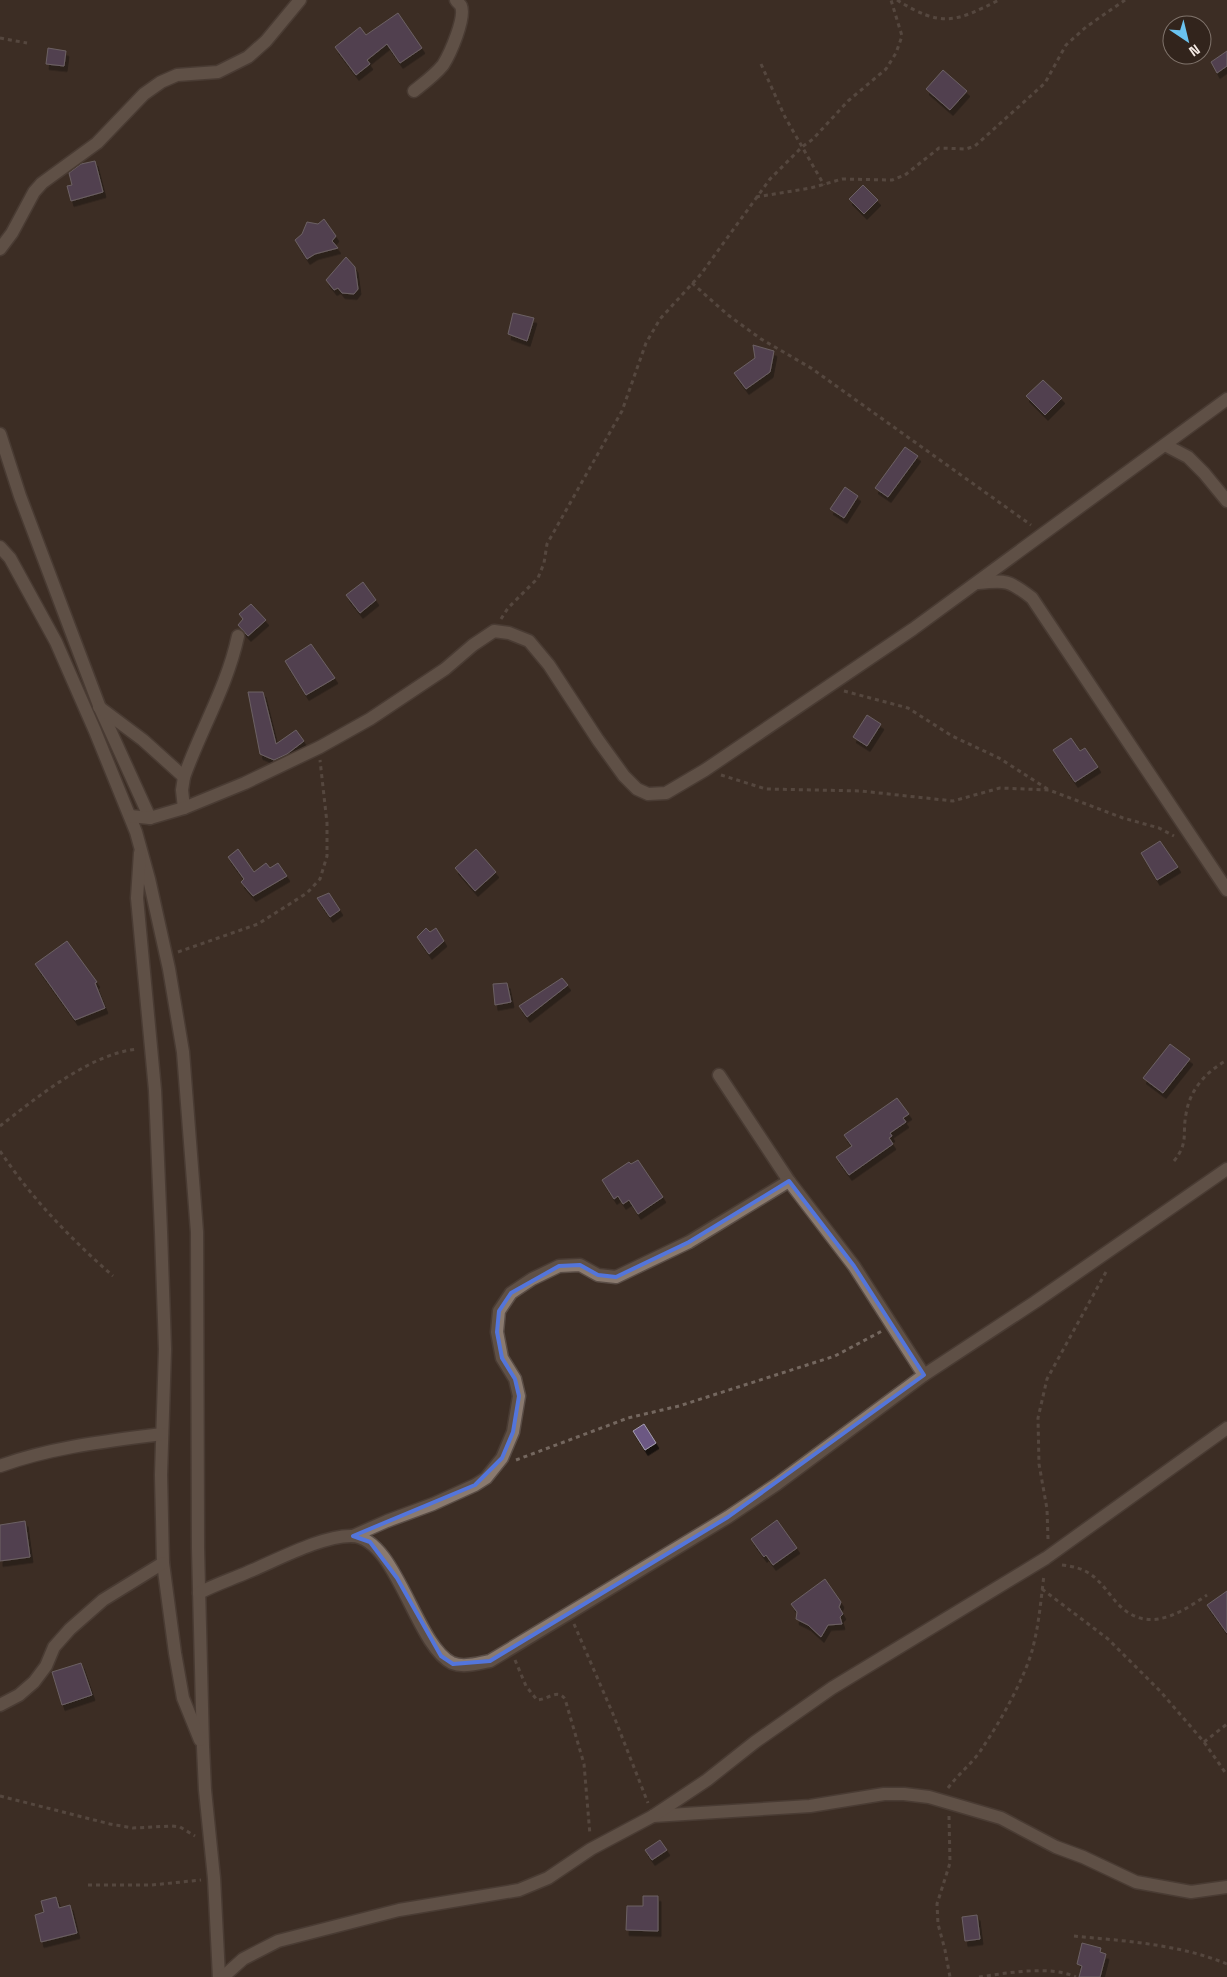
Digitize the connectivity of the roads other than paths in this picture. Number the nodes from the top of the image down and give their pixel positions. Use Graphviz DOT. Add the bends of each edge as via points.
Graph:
graph roads {
  1 [pos="300,0"];
  2 [pos="456,0"];
  3 [pos="414,91"];
  4 [pos="0,249"];
  5 [pos="1227,399"];
  6 [pos="0,434"];
  7 [pos="1165,445"];
  8 [pos="1227,501"];
  9 [pos="0,548"];
  10 [pos="978,583"];
  11 [pos="238,636"];
  12 [pos="81,700"];
  13 [pos="100,708"];
  14 [pos="184,777"];
  15 [pos="184,808"];
  16 [pos="130,816"];
  17 [pos="150,818"];
  18 [pos="141,845"];
  19 [pos="1227,890"];
  20 [pos="719,1075"];
  21 [pos="1227,1169"];
  22 [pos="790,1182"];
  23 [pos="924,1375"];
  24 [pos="1227,1428"];
  25 [pos="162,1434"];
  26 [pos="0,1466"];
  27 [pos="353,1536"];
  28 [pos="163,1562"];
  29 [pos="199,1594"];
  30 [pos="0,1705"];
  31 [pos="203,1747"];
  32 [pos="653,1816"];
  33 [pos="1227,1887"];
  34 [pos="219,1977"];
  35 [pos="223,1977"];
  1 -- 4 [label="street" via="266,41 248,57 218,72 177,75 144,94 97,143 42,183"];
  2 -- 3 [label="street" via="461,6 462,17 444,64"];
  5 -- 7 [label="street"];
  6 -- 13 [label="street"];
  7 -- 8 [label="street" via="1188,457"];
  7 -- 10 [label="street"];
  9 -- 12 [label="street" via="10,558 56,642"];
  10 -- 15 [label="street" via="828,688 666,793 648,794 637,789 624,776 549,665 528,641 494,631 370,720 245,783"];
  10 -- 19 [label="street" via="1000,581 1014,584 1032,598"];
  11 -- 14 [label="street" via="226,681"];
  12 -- 13 [label="street"];
  12 -- 16 [label="street"];
  13 -- 14 [label="street" via="150,745"];
  13 -- 17 [label="street"];
  14 -- 15 [label="street"];
  15 -- 17 [label="street"];
  16 -- 17 [label="street"];
  16 -- 18 [label="street"];
  18 -- 25 [label="street" via="137,898 152,1048 163,1294"];
  18 -- 29 [label="street" via="183,1052 197,1232"];
  20 -- 22 [label="street"];
  21 -- 23 [label="street"];
  22 -- 23 [label="street" via="854,1266"];
  22 -- 27 [label="street" via="689,1242 616,1277 598,1275 580,1265 559,1266 511,1293 499,1311 498,1332 502,1358 515,1379 519,1396 507,1448 495,1469 475,1485"];
  23 -- 27 [label="street" via="728,1518 490,1661 453,1664 441,1656 384,1559 370,1542"];
  24 -- 32 [label="street" via="1046,1561 832,1688"];
  25 -- 26 [label="street" via="37,1454"];
  25 -- 28 [label="street"];
  27 -- 29 [label="street" via="311,1546"];
  28 -- 30 [label="street" via="103,1600 54,1647 34,1682"];
  28 -- 31 [label="street" via="183,1698"];
  29 -- 31 [label="street"];
  31 -- 34 [label="street"];
  32 -- 33 [label="street" via="810,1806 884,1794 929,1797 1001,1818 1056,1847 1136,1882 1191,1892"];
  32 -- 35 [label="street" via="548,1878 519,1890 399,1910 278,1941 243,1959"];
}
